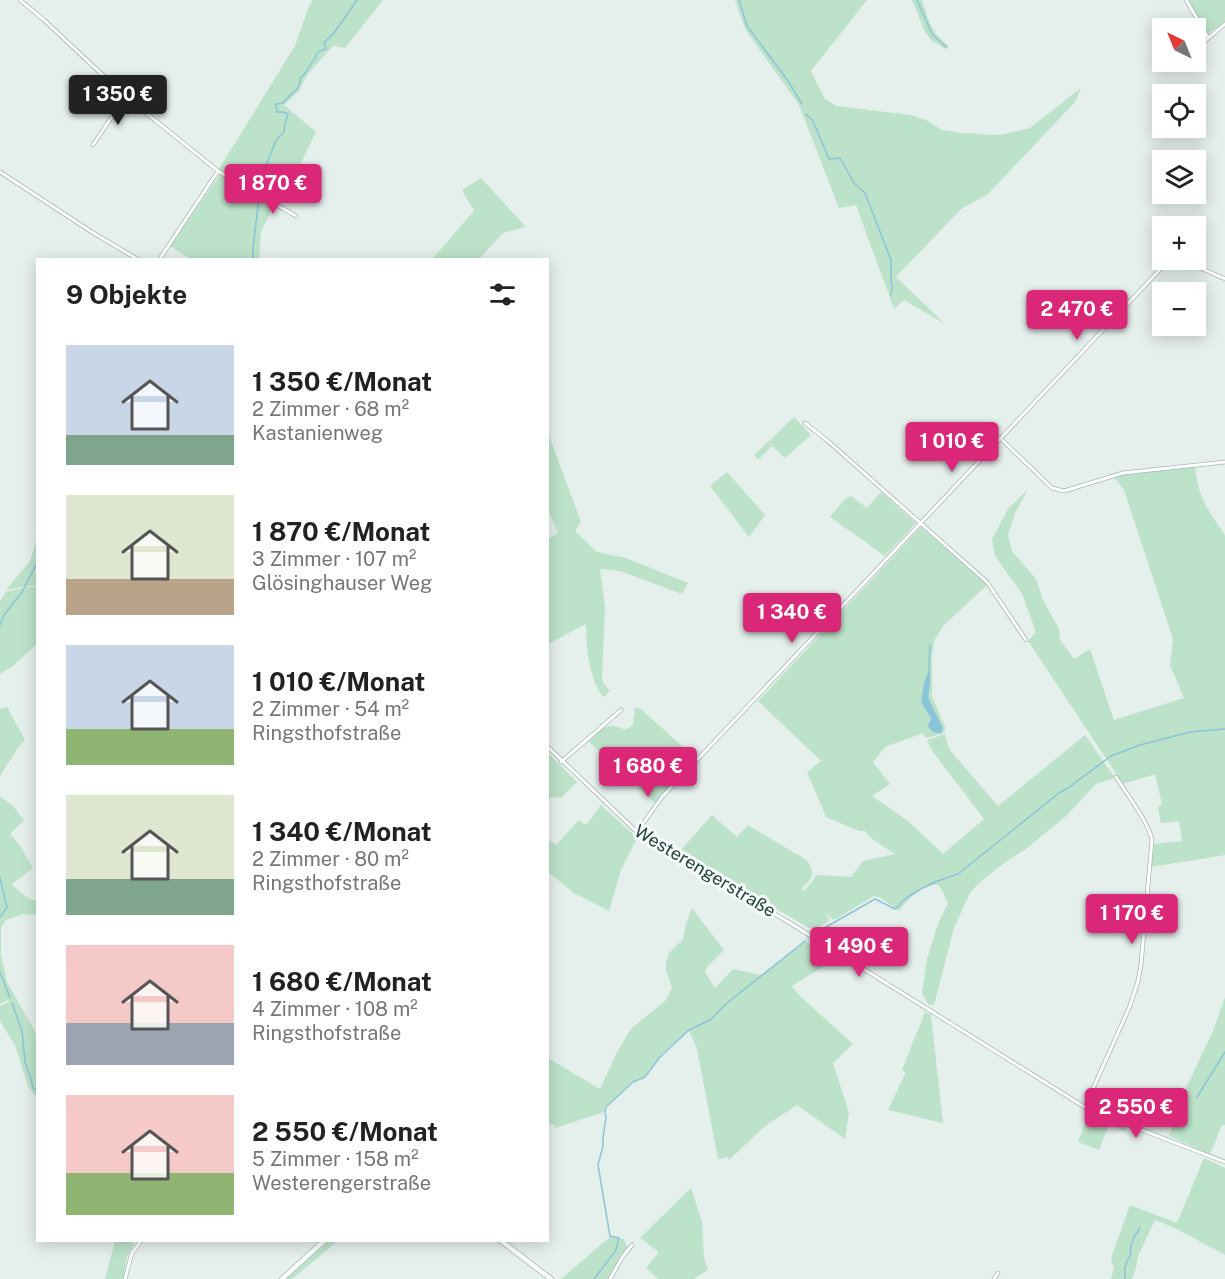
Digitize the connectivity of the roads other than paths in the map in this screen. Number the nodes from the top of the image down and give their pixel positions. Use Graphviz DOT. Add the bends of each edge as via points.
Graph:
graph roads {
  1 [pos="21,0"];
  2 [pos="1186,0"];
  3 [pos="1225,24"];
  4 [pos="125,96"];
  5 [pos="93,145"];
  6 [pos="218,171"];
  7 [pos="0,172"];
  8 [pos="296,216"];
  9 [pos="136,258"];
  10 [pos="160,258"];
  11 [pos="1159,270"];
  12 [pos="1205,270"];
  13 [pos="1225,279"];
  14 [pos="805,423"];
  15 [pos="1000,438"];
  16 [pos="1225,462"];
  17 [pos="921,523"];
  18 [pos="1026,640"];
  19 [pos="621,710"];
  20 [pos="549,748"];
  21 [pos="561,762"];
  22 [pos="1116,777"];
  23 [pos="637,832"];
  24 [pos="1086,1108"];
  25 [pos="1225,1162"];
  26 [pos="140,1242"];
  27 [pos="323,1242"];
  28 [pos="502,1242"];
  29 [pos="632,1245"];
  30 [pos="998,1274"];
  31 [pos="125,1279"];
  32 [pos="282,1279"];
  33 [pos="551,1279"];
  34 [pos="610,1279"];
  35 [pos="994,1279"];
  1 -- 4 [label="street"];
  2 -- 3 [label="street" via="1206,39"];
  4 -- 5 [label="street"];
  4 -- 6 [label="street"];
  6 -- 8 [label="street"];
  6 -- 10 [label="street"];
  7 -- 9 [label="street"];
  11 -- 15 [label="street"];
  12 -- 13 [label="street"];
  14 -- 17 [label="street"];
  15 -- 16 [label="street" via="1052,488 1064,491 1123,473"];
  15 -- 17 [label="street"];
  17 -- 18 [label="street" via="987,582"];
  17 -- 23 [label="street" via="662,797"];
  19 -- 21 [label="street"];
  20 -- 21 [label="street, Westerengerstraße"];
  21 -- 23 [label="street, Westerengerstraße"];
  22 -- 24 [label="street" via="1151,833 1142,954 1135,993"];
  23 -- 24 [label="street, Westerengerstraße" via="798,927"];
  24 -- 25 [label="street, Westerengerstraße"];
  26 -- 31 [label="street" via="132,1253"];
  27 -- 32 [label="main road"];
  28 -- 33 [label="main road"];
  29 -- 34 [label="street"];
  30 -- 35 [label="street"];
}
